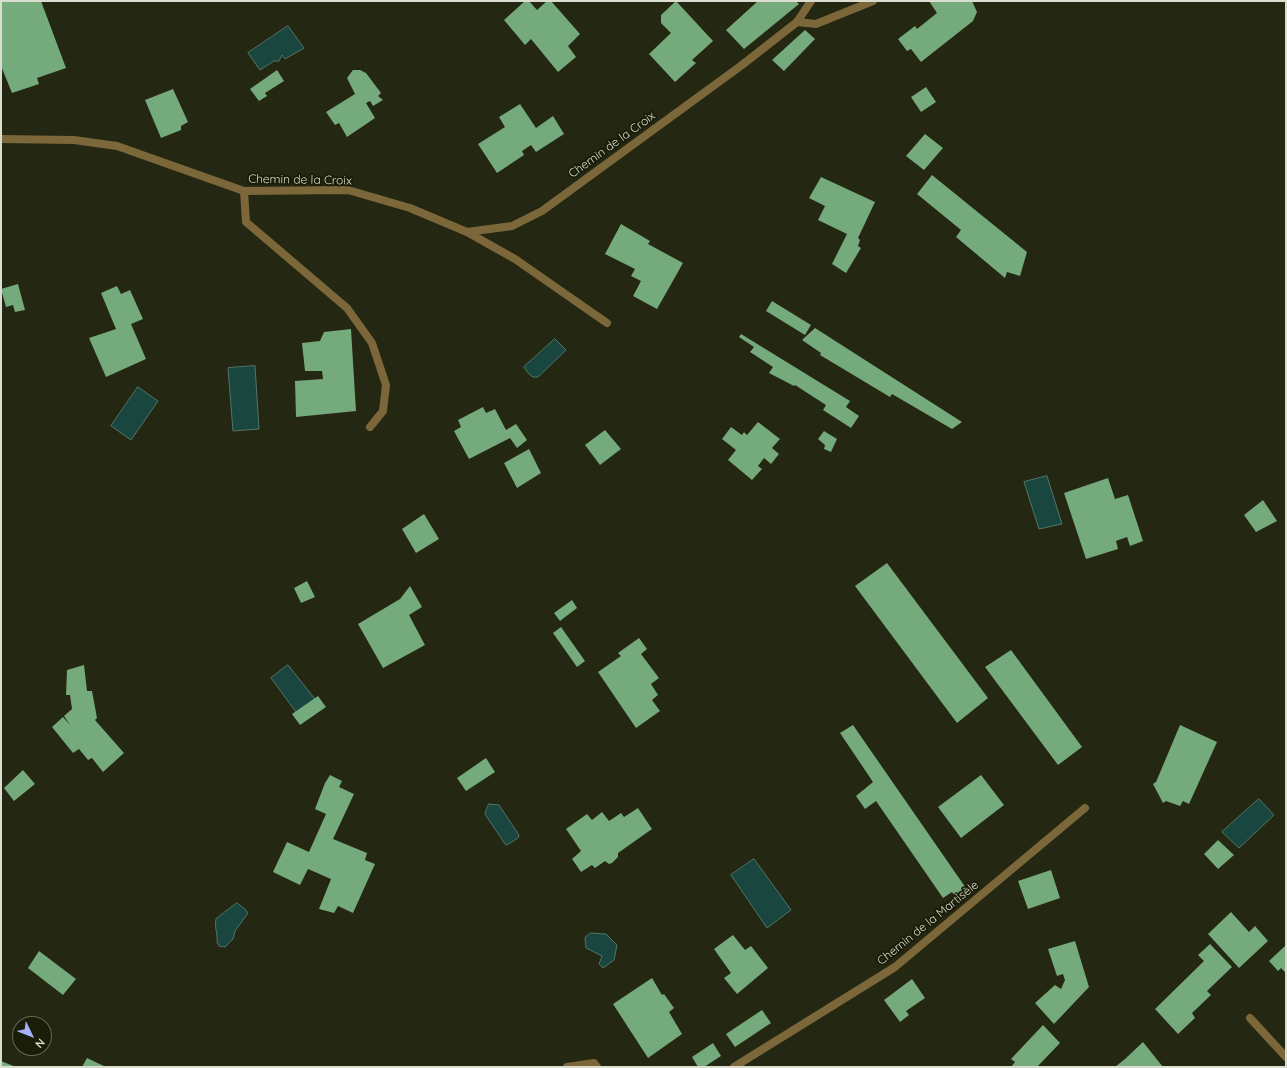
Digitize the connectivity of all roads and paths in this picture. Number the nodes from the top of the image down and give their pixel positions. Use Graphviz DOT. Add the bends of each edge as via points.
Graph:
graph roads {
  1 [pos="811,1"];
  2 [pos="873,1"];
  3 [pos="796,22"];
  4 [pos="1,139"];
  5 [pos="244,191"];
  6 [pos="467,232"];
  7 [pos="607,323"];
  8 [pos="370,427"];
  9 [pos="1085,808"];
  10 [pos="1250,1018"];
  11 [pos="1286,1057"];
  12 [pos="567,1067"];
  13 [pos="597,1067"];
  14 [pos="734,1067"];
  1 -- 3 [label="street, Chemin de la Croix"];
  2 -- 3 [label="street" via="816,24"];
  3 -- 6 [label="street, Chemin de la Croix" via="742,65 542,211 512,226"];
  4 -- 5 [label="street, Chemin de la Croix" via="74,140 117,146"];
  5 -- 6 [label="street, Chemin de la Croix" via="348,190 410,208"];
  5 -- 8 [label="street" via="246,222 347,308 372,343 386,384 383,411"];
  6 -- 7 [label="street" via="515,259"];
  9 -- 14 [label="street, Chemin de la Martisèle" via="895,967"];
  10 -- 11 [label="street"];
  12 -- 13 [label="street" via="594,1063"];
}
